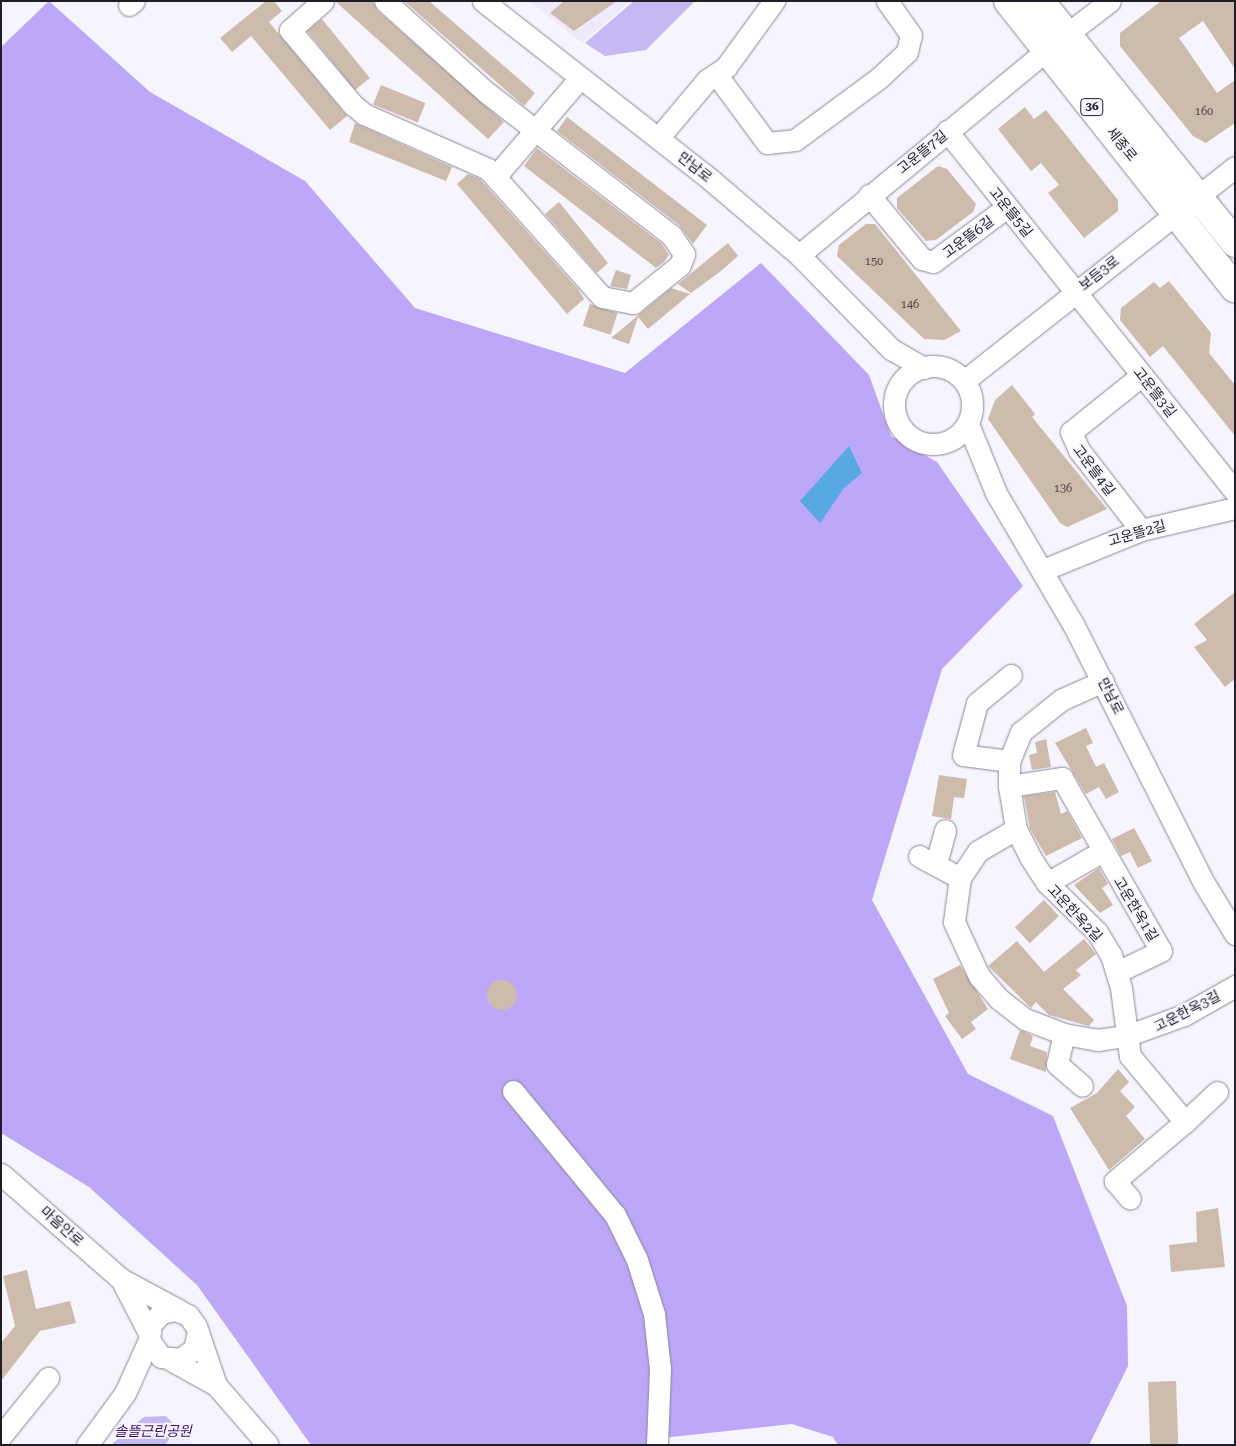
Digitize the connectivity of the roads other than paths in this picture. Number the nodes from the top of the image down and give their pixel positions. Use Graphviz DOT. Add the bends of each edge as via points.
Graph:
graph roads {
  1 [pos="385,1"];
  2 [pos="483,1"];
  3 [pos="774,1"];
  4 [pos="887,1"];
  5 [pos="1008,1"];
  6 [pos="1040,1"];
  7 [pos="1110,1"];
  8 [pos="314,4"];
  9 [pos="1057,42"];
  10 [pos="716,74"];
  11 [pos="579,79"];
  12 [pos="536,130"];
  13 [pos="947,131"];
  14 [pos="659,137"];
  15 [pos="1235,167"];
  16 [pos="495,177"];
  17 [pos="869,195"];
  18 [pos="1198,196"];
  19 [pos="1007,207"];
  20 [pos="1177,213"];
  21 [pos="1235,243"];
  22 [pos="800,255"];
  23 [pos="1235,288"];
  24 [pos="1076,291"];
  25 [pos="891,349"];
  26 [pos="924,368"];
  27 [pos="1142,375"];
  28 [pos="964,381"];
  29 [pos="896,393"];
  30 [pos="968,424"];
  31 [pos="939,444"];
  32 [pos="980,462"];
  33 [pos="1235,492"];
  34 [pos="1235,508"];
  35 [pos="1141,530"];
  36 [pos="1043,570"];
  37 [pos="1011,675"];
  38 [pos="1103,681"];
  39 [pos="1009,761"];
  40 [pos="1009,786"];
  41 [pos="1016,829"];
  42 [pos="945,830"];
  43 [pos="1101,852"];
  44 [pos="960,878"];
  45 [pos="1047,883"];
  46 [pos="1235,934"];
  47 [pos="1117,972"];
  48 [pos="1235,986"];
  49 [pos="1064,1034"];
  50 [pos="1126,1036"];
  51 [pos="1082,1086"];
  52 [pos="513,1091"];
  53 [pos="1217,1092"];
  54 [pos="1185,1122"];
  55 [pos="3,1180"];
  56 [pos="1130,1199"];
  57 [pos="121,1279"];
  58 [pos="182,1312"];
  59 [pos="198,1332"];
  60 [pos="148,1336"];
  61 [pos="169,1360"];
  62 [pos="48,1378"];
  63 [pos="216,1385"];
  64 [pos="125,1393"];
  65 [pos="1,1436"];
  66 [pos="87,1445"];
  67 [pos="268,1445"];
  68 [pos="657,1445"];
  1 -- 12 [label="street" via="486,93"];
  2 -- 11 [label="street, 만남로"];
  3 -- 10 [label="street" via="726,67"];
  4 -- 10 [label="street" via="911,35 907,52 879,78 795,140 767,143"];
  5 -- 9 [label="main road, 세종로 / 36"];
  6 -- 9 [label="main road, 세종로 / 36"];
  7 -- 9 [label="street, 고운뜰7길"];
  8 -- 16 [label="street" via="290,30 352,104 370,117 468,156"];
  9 -- 13 [label="street, 고운뜰7길"];
  9 -- 18 [label="main road, 세종로 / 36"];
  9 -- 20 [label="main road, 세종로 / 36"];
  10 -- 14 [label="street"];
  11 -- 12 [label="street"];
  11 -- 14 [label="street, 만남로"];
  12 -- 16 [label="street"];
  12 -- 16 [label="street" via="671,235 684,254 680,265 633,303 602,297"];
  13 -- 17 [label="street, 고운뜰7길"];
  13 -- 19 [label="street, 고운뜰5길"];
  14 -- 22 [label="street, 만남로"];
  15 -- 18 [label="street, 보듬3로"];
  17 -- 19 [label="street, 고운뜰6길" via="922,259 933,262"];
  17 -- 22 [label="street, 고운뜰7길"];
  18 -- 20 [label="street, 보듬3로"];
  18 -- 21 [label="main road, 세종로 / 36"];
  19 -- 24 [label="street, 고운뜰5길"];
  20 -- 23 [label="main road, 세종로 / 36"];
  20 -- 24 [label="street, 보듬3로"];
  22 -- 25 [label="street, 만남로"];
  24 -- 27 [label="street, 고운뜰3길"];
  24 -- 28 [label="street, 보듬3로"];
  25 -- 26 [label="street, 만남로"];
  25 -- 29 [label="street"];
  26 -- 28 [label="street" via="946,368"];
  26 -- 29 [label="street" via="902,382"];
  27 -- 33 [label="street, 고운뜰3길"];
  27 -- 35 [label="street, 고운뜰4길" via="1071,432 1079,450"];
  28 -- 30 [label="street" via="972,402"];
  29 -- 31 [label="street" via="894,406 904,431 914,439"];
  30 -- 31 [label="street" via="961,433"];
  30 -- 32 [label="street, 만남로"];
  31 -- 32 [label="street"];
  32 -- 36 [label="street, 만남로"];
  34 -- 35 [label="street, 고운뜰2길"];
  35 -- 36 [label="street, 고운뜰2길"];
  36 -- 38 [label="street, 만남로"];
  37 -- 39 [label="street" via="977,702 963,755"];
  38 -- 39 [label="street, 고운한옥2길" via="1037,714 1020,732"];
  38 -- 46 [label="street, 만남로" via="1204,883"];
  39 -- 40 [label="street, 고운한옥2길"];
  40 -- 41 [label="street, 고운한옥2길"];
  40 -- 43 [label="street, 고운한옥1길" via="1062,778"];
  41 -- 44 [label="street, 고운한옥3길" via="978,851"];
  41 -- 45 [label="street, 고운한옥2길"];
  42 -- 44 [label="street" via="927,860"];
  43 -- 45 [label="street"];
  43 -- 47 [label="street, 고운한옥1길" via="1161,951"];
  44 -- 49 [label="street, 고운한옥3길" via="954,922 980,976 999,999 1025,1019"];
  45 -- 47 [label="street, 고운한옥2길" via="1097,932"];
  47 -- 50 [label="street, 고운한옥2길"];
  48 -- 50 [label="street, 고운한옥3길" via="1184,1015"];
  49 -- 50 [label="street, 고운한옥3길" via="1097,1040"];
  49 -- 51 [label="street" via="1057,1064"];
  50 -- 54 [label="street, 고운한옥2길" via="1130,1056 1145,1080"];
  52 -- 68 [label="street" via="615,1215 638,1260 654,1314 660,1370"];
  53 -- 54 [label="street"];
  54 -- 56 [label="street" via="1115,1181"];
  55 -- 57 [label="street, 마음안로"];
  57 -- 58 [label="street"];
  57 -- 60 [label="street"];
  58 -- 59 [label="street" via="193,1320"];
  58 -- 60 [label="street" via="161,1313"];
  59 -- 61 [label="street" via="194,1349"];
  59 -- 63 [label="street"];
  60 -- 61 [label="street" via="155,1353"];
  60 -- 64 [label="street"];
  61 -- 63 [label="street"];
  61 -- 64 [label="street"];
  62 -- 65 [label="street"];
  63 -- 67 [label="street"];
  64 -- 66 [label="street"];
}
